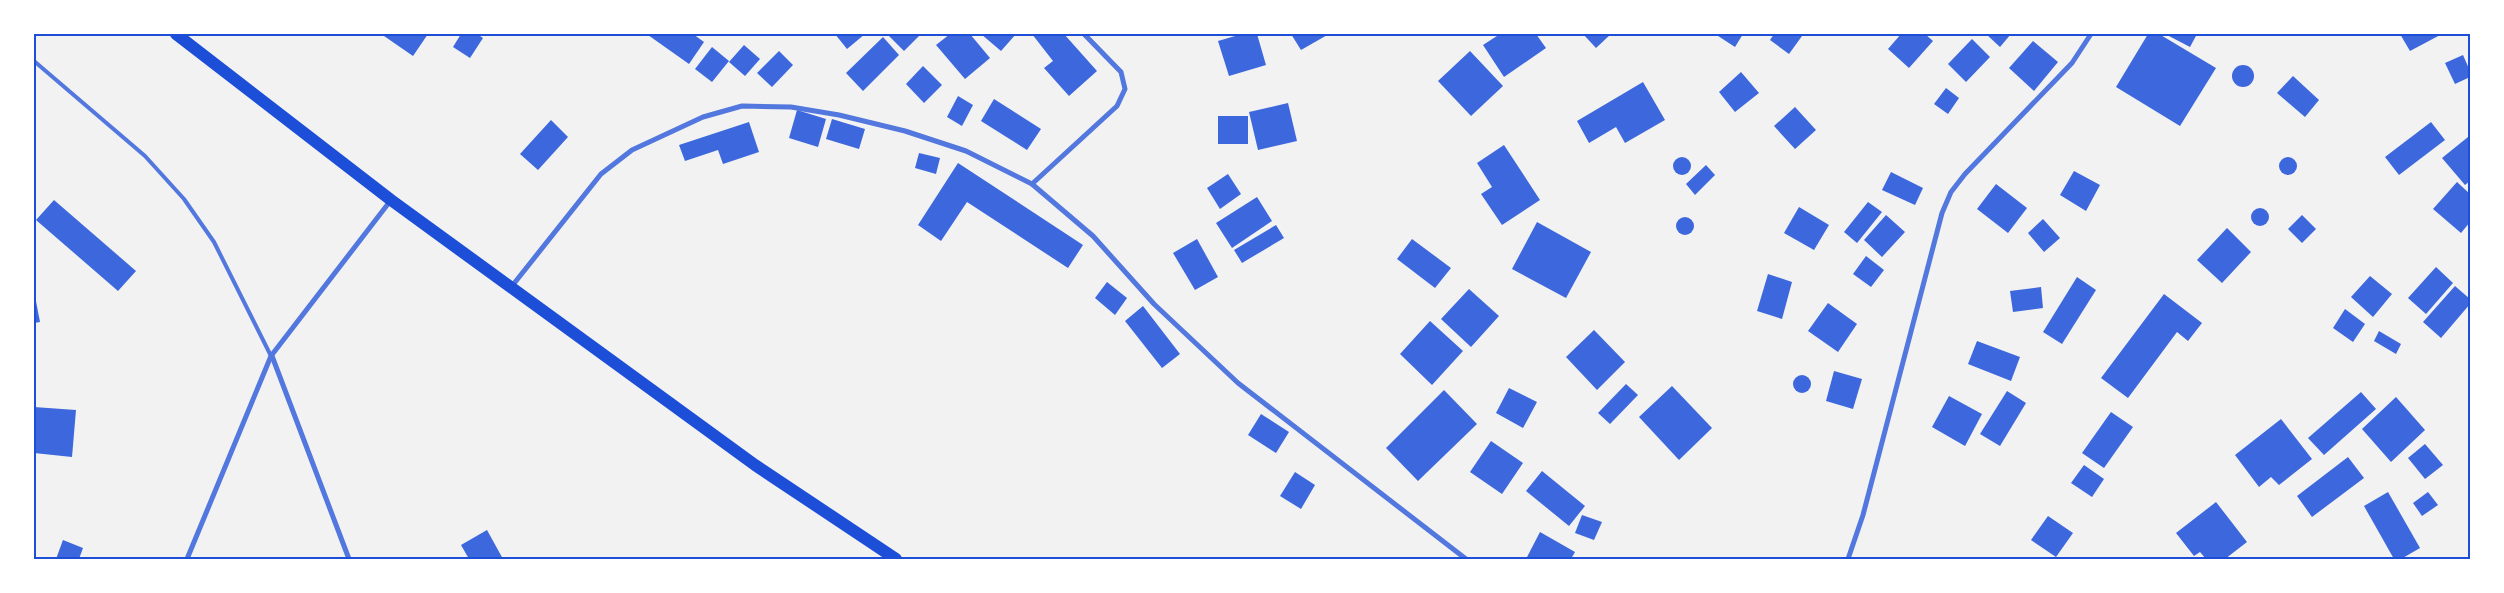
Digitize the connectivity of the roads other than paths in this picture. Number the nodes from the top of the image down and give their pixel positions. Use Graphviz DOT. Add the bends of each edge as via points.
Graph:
graph roads {
  1 [pos="176,34"];
  2 [pos="1084,34"];
  3 [pos="2091,34"];
  4 [pos="34,60"];
  5 [pos="1032,184"];
  6 [pos="392,200"];
  7 [pos="512,286"];
  8 [pos="271,356"];
  9 [pos="1851,558"];
  10 [pos="187,559"];
  11 [pos="349,559"];
  12 [pos="896,559"];
  13 [pos="1466,559"];
  1 -- 6 [label="main road"];
  2 -- 5 [label="street" via="1121,72 1125,89 1117,106"];
  3 -- 9 [label="street" via="2072,63 1951,192 1942,213"];
  4 -- 8 [label="lane" via="145,156 184,200 214,242"];
  5 -- 7 [label="street" via="966,151 905,131 840,115 742,106 664,133 632,150 601,174"];
  5 -- 13 [label="street" via="1094,236 1154,304 1238,383"];
  6 -- 7 [label="main road"];
  6 -- 8 [label="street"];
  7 -- 12 [label="main road" via="755,465"];
  8 -- 10 [label="street"];
  8 -- 11 [label="street"];
}
